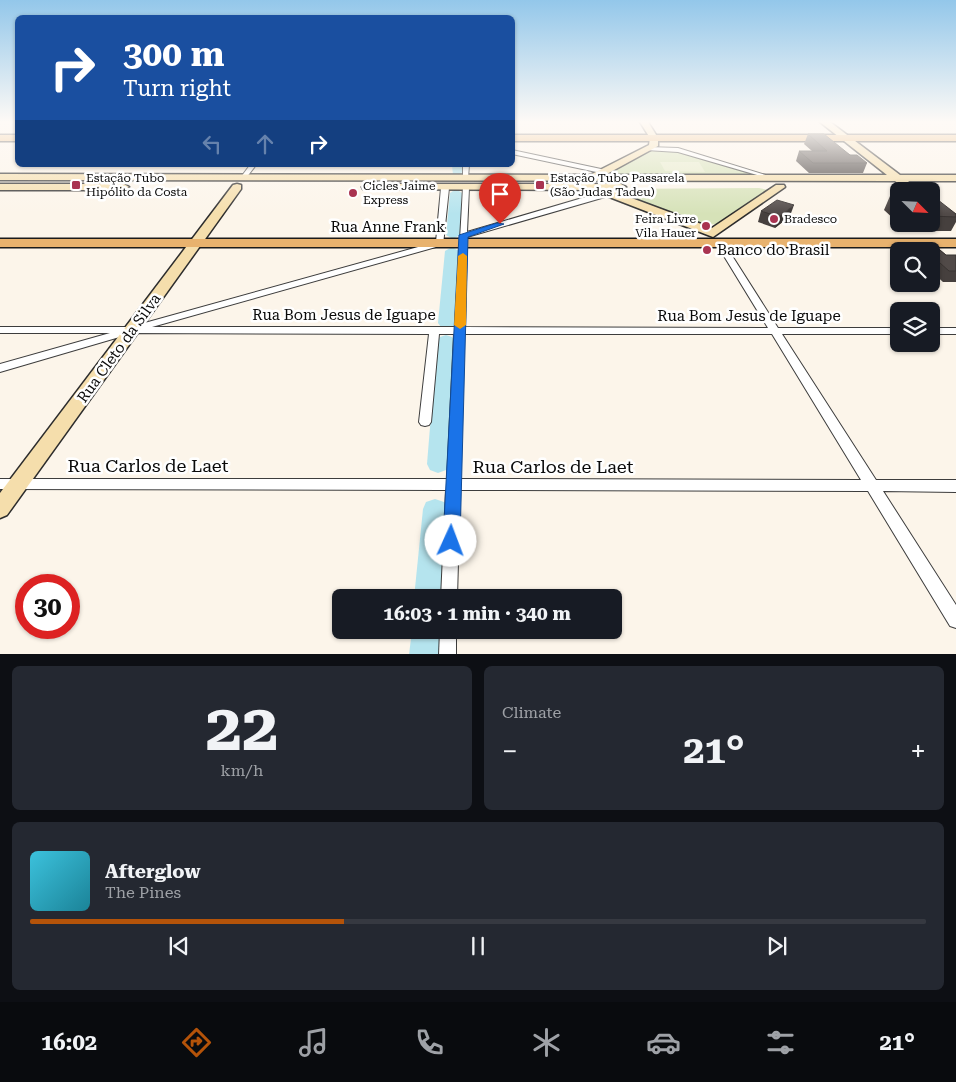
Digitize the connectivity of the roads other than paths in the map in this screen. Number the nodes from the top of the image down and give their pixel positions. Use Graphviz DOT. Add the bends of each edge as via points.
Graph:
graph roads {
  1 [pos="515,153"];
  2 [pos="639,153"];
  3 [pos="686,153"];
  4 [pos="864,153"];
  5 [pos="41,167"];
  6 [pos="252,167"];
  7 [pos="466,167"];
  8 [pos="0,177"];
  9 [pos="27,177"];
  10 [pos="769,177"];
  11 [pos="897,178"];
  12 [pos="956,178"];
  13 [pos="596,180"];
  14 [pos="241,182"];
  15 [pos="466,182"];
  16 [pos="903,182"];
  17 [pos="0,187"];
  18 [pos="12,187"];
  19 [pos="780,187"];
  20 [pos="445,188"];
  21 [pos="890,189"];
  22 [pos="609,193"];
  23 [pos="0,196"];
  24 [pos="717,238"];
  25 [pos="463,239"];
  26 [pos="0,243"];
  27 [pos="196,243"];
  28 [pos="440,243"];
  29 [pos="956,243"];
  30 [pos="0,330"];
  31 [pos="132,330"];
  32 [pos="434,330"];
  33 [pos="460,330"];
  34 [pos="775,331"];
  35 [pos="890,331"];
  36 [pos="940,331"];
  37 [pos="956,331"];
  38 [pos="0,368"];
  39 [pos="425,422"];
  40 [pos="0,484"];
  41 [pos="18,484"];
  42 [pos="454,485"];
  43 [pos="872,486"];
  44 [pos="956,486"];
  45 [pos="0,509"];
  46 [pos="449,589"];
  47 [pos="956,620"];
  48 [pos="448,639"];
  49 [pos="447,654"];
  1 -- 13 [label="street"];
  2 -- 13 [label="street"];
  3 -- 10 [label="street"];
  4 -- 11 [label="street"];
  5 -- 9 [label="street"];
  6 -- 14 [label="street, Rua Cleto da Silva"];
  7 -- 15 [label="street"];
  8 -- 9 [label="street"];
  9 -- 14 [label="street"];
  9 -- 18 [label="street"];
  10 -- 11 [label="street"];
  10 -- 13 [label="street"];
  11 -- 12 [label="street"];
  11 -- 16 [label="street"];
  13 -- 15 [label="street"];
  13 -- 19 [label="street"];
  13 -- 22 [label="street"];
  14 -- 15 [label="street"];
  14 -- 18 [label="street"];
  14 -- 20 [label="street"];
  14 -- 27 [label="street, Rua Cleto da Silva"];
  15 -- 20 [label="street"];
  15 -- 25 [label="street"];
  17 -- 18 [label="street"];
  18 -- 23 [label="street"];
  19 -- 21 [label="street"];
  19 -- 24 [label="street"];
  20 -- 28 [label="street"];
  22 -- 24 [label="street"];
  22 -- 25 [label="street"];
  24 -- 25 [label="main road, Rua Anne Frank"];
  24 -- 29 [label="main road, Rua Anne Frank"];
  24 -- 34 [label="street"];
  25 -- 28 [label="main road, Rua Anne Frank"];
  25 -- 33 [label="street"];
  26 -- 27 [label="main road, Rua Anne Frank"];
  27 -- 28 [label="main road, Rua Anne Frank"];
  27 -- 31 [label="street, Rua Cleto da Silva"];
  28 -- 31 [label="street"];
  30 -- 31 [label="street, Rua Bom Jesus de Iguape"];
  31 -- 32 [label="street, Rua Bom Jesus de Iguape"];
  31 -- 38 [label="street"];
  31 -- 41 [label="street, Rua Cleto da Silva"];
  32 -- 33 [label="street, Rua Bom Jesus de Iguape"];
  32 -- 39 [label="street"];
  33 -- 34 [label="street, Rua Bom Jesus de Iguape"];
  33 -- 42 [label="street"];
  34 -- 35 [label="street, Rua Bom Jesus de Iguape"];
  34 -- 43 [label="street"];
  36 -- 37 [label="street"];
  40 -- 41 [label="street, Rua Carlos de Laet"];
  41 -- 42 [label="street, Rua Carlos de Laet"];
  41 -- 45 [label="street, Rua Cleto da Silva"];
  42 -- 43 [label="street, Rua Carlos de Laet"];
  42 -- 46 [label="street"];
  43 -- 44 [label="street, Rua Carlos de Laet"];
  43 -- 47 [label="street"];
  48 -- 49 [label="street"];
}
